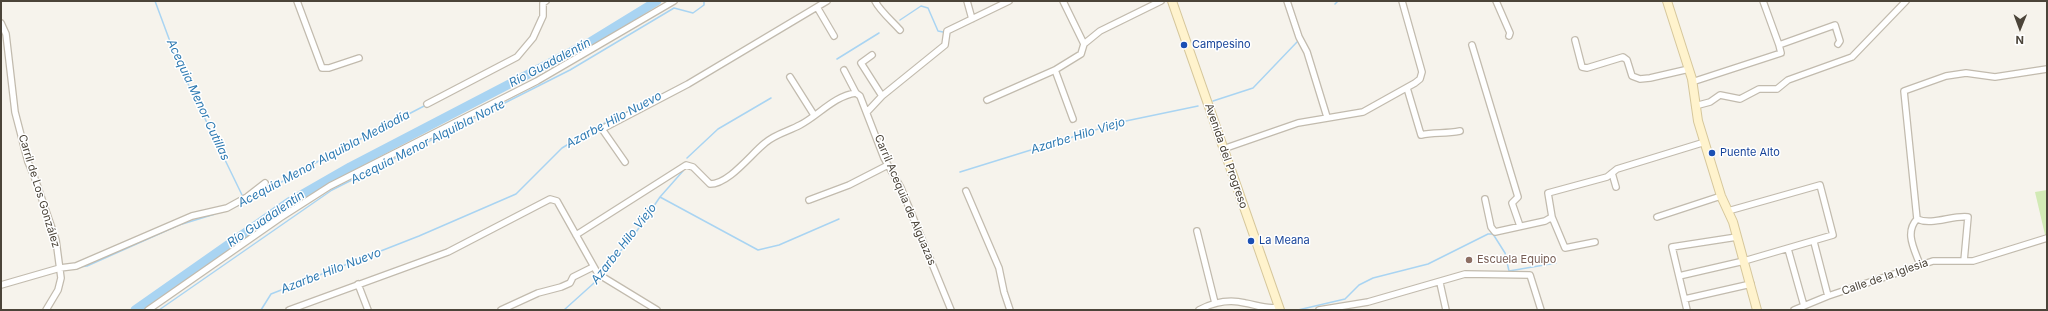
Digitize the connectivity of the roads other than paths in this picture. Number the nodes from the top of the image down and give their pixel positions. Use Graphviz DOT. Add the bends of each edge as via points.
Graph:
graph roads {
  1 [pos="298,1"];
  2 [pos="546,1"];
  3 [pos="674,1"];
  4 [pos="826,1"];
  5 [pos="875,1"];
  6 [pos="967,1"];
  7 [pos="1009,1"];
  8 [pos="1063,1"];
  9 [pos="1161,1"];
  10 [pos="1172,1"];
  11 [pos="1287,1"];
  12 [pos="1402,1"];
  13 [pos="1496,1"];
  14 [pos="1668,1"];
  15 [pos="1763,1"];
  16 [pos="1906,1"];
  17 [pos="817,7"];
  18 [pos="972,19"];
  19 [pos="1,23"];
  20 [pos="900,30"];
  21 [pos="834,36"];
  22 [pos="1509,36"];
  23 [pos="1574,40"];
  24 [pos="1084,44"];
  25 [pos="1838,44"];
  26 [pos="1472,45"];
  27 [pos="1779,45"];
  28 [pos="872,55"];
  29 [pos="359,58"];
  30 [pos="2047,68"];
  31 [pos="1689,69"];
  32 [pos="844,70"];
  33 [pos="1055,70"];
  34 [pos="790,77"];
  35 [pos="1692,82"];
  36 [pos="1406,88"];
  37 [pos="856,93"];
  38 [pos="882,96"];
  39 [pos="987,100"];
  40 [pos="427,104"];
  41 [pos="1695,106"];
  42 [pos="867,112"];
  43 [pos="814,114"];
  44 [pos="1327,118"];
  45 [pos="1073,119"];
  46 [pos="1460,131"];
  47 [pos="1705,142"];
  48 [pos="1223,149"];
  49 [pos="625,162"];
  50 [pos="888,165"];
  51 [pos="1612,173"];
  52 [pos="265,183"];
  53 [pos="1616,187"];
  54 [pos="966,191"];
  55 [pos="1721,196"];
  56 [pos="809,200"];
  57 [pos="1485,200"];
  58 [pos="1728,211"];
  59 [pos="1552,217"];
  60 [pos="1657,217"];
  61 [pos="1917,219"];
  62 [pos="1520,226"];
  63 [pos="1197,230"];
  64 [pos="576,235"];
  65 [pos="1737,237"];
  66 [pos="2047,240"];
  67 [pos="1595,242"];
  68 [pos="1814,242"];
  69 [pos="1788,249"];
  70 [pos="1744,261"];
  71 [pos="1964,261"];
  72 [pos="1920,265"];
  73 [pos="593,267"];
  74 [pos="60,268"];
  75 [pos="1679,276"];
  76 [pos="1440,283"];
  77 [pos="358,284"];
  78 [pos="1750,284"];
  79 [pos="1,285"];
  80 [pos="1828,296"];
  81 [pos="1685,299"];
  82 [pos="1215,303"];
  83 [pos="1804,306"];
  84 [pos="1280,308"];
  85 [pos="1203,309"];
  86 [pos="46,310"];
  87 [pos="148,310"];
  88 [pos="289,310"];
  89 [pos="368,310"];
  90 [pos="501,310"];
  91 [pos="657,310"];
  92 [pos="951,310"];
  93 [pos="1010,310"];
  94 [pos="1319,310"];
  95 [pos="1446,310"];
  96 [pos="1541,310"];
  97 [pos="1687,310"];
  98 [pos="1757,310"];
  99 [pos="1794,310"];
  1 -- 29 [label="street" via="322,68"];
  2 -- 40 [label="street" via="543,2 543,16 533,38 517,57"];
  3 -- 87 [label="street" via="537,81 330,186"];
  4 -- 17 [label="street"];
  5 -- 20 [label="street" via="879,9"];
  6 -- 18 [label="street"];
  7 -- 18 [label="street"];
  8 -- 24 [label="street"];
  9 -- 24 [label="street" via="1100,31"];
  10 -- 48 [label="main road, Avenida del Progreso"];
  11 -- 44 [label="street" via="1298,37 1307,52"];
  12 -- 36 [label="street" via="1422,72 1420,79"];
  13 -- 22 [label="street"];
  14 -- 31 [label="main road"];
  15 -- 27 [label="street"];
  16 -- 41 [label="street" via="1852,57 1788,80 1777,89 1759,89 1740,99 1720,95 1710,102"];
  17 -- 21 [label="street"];
  17 -- 49 [label="street" via="688,84 602,128"];
  18 -- 38 [label="street" via="947,31 945,45"];
  19 -- 74 [label="street, Carril de Los González" via="6,34 17,119 28,162 56,240"];
  23 -- 31 [label="street" via="1582,67 1587,68 1623,57 1627,60 1632,76 1640,79"];
  24 -- 33 [label="street" via="1081,54"];
  25 -- 27 [label="street" via="1840,41 1835,25"];
  26 -- 62 [label="street" via="1518,197 1512,203"];
  27 -- 35 [label="street" via="1781,53"];
  28 -- 38 [label="street" via="861,63"];
  30 -- 61 [label="street" via="1995,76 1966,73 1946,76 1904,91"];
  31 -- 35 [label="main road"];
  32 -- 37 [label="street, Carril Acequia de Alguazas"];
  33 -- 39 [label="street"];
  33 -- 45 [label="street"];
  34 -- 43 [label="street"];
  35 -- 41 [label="main road"];
  36 -- 44 [label="street" via="1363,112"];
  36 -- 46 [label="street" via="1421,135 1436,132 1441,135"];
  37 -- 42 [label="street, Carril Acequia de Alguazas"];
  37 -- 43 [label="street"];
  38 -- 42 [label="street"];
  41 -- 47 [label="main road"];
  42 -- 50 [label="street, Carril Acequia de Alguazas"];
  43 -- 64 [label="street" via="802,124 766,142 736,171 716,184 710,184 693,167 686,165"];
  44 -- 48 [label="street" via="1298,123"];
  47 -- 51 [label="street" via="1617,169"];
  47 -- 55 [label="main road"];
  48 -- 84 [label="main road, Avenida del Progreso"];
  50 -- 56 [label="street"];
  50 -- 92 [label="street, Carril Acequia de Alguazas" via="902,188"];
  51 -- 53 [label="street"];
  51 -- 59 [label="street" via="1548,193"];
  52 -- 74 [label="street" via="247,198 227,208 192,216 76,266"];
  54 -- 93 [label="street" via="999,268"];
  55 -- 58 [label="main road"];
  55 -- 60 [label="street"];
  57 -- 62 [label="street" via="1491,228 1495,232"];
  58 -- 65 [label="main road"];
  58 -- 68 [label="street" via="1820,185 1833,235"];
  59 -- 62 [label="street"];
  59 -- 67 [label="street" via="1565,248"];
  61 -- 71 [label="street" via="1924,222 1968,217"];
  61 -- 72 [label="street" via="1909,232"];
  63 -- 82 [label="street"];
  64 -- 73 [label="street"];
  64 -- 77 [label="street" via="557,202 550,199 448,252"];
  65 -- 70 [label="main road"];
  65 -- 75 [label="street" via="1672,247"];
  66 -- 71 [label="street, Calle de la Iglesia" via="1973,261"];
  68 -- 69 [label="street"];
  68 -- 80 [label="street"];
  69 -- 70 [label="street"];
  69 -- 83 [label="street"];
  70 -- 75 [label="street"];
  70 -- 78 [label="main road"];
  71 -- 72 [label="street, Calle de la Iglesia" via="1933,261"];
  72 -- 80 [label="street, Calle de la Iglesia"];
  73 -- 90 [label="street" via="573,277 570,283 562,287 538,293"];
  73 -- 91 [label="street" via="604,279"];
  74 -- 79 [label="street"];
  74 -- 86 [label="street, Carril de Los González" via="58,290"];
  75 -- 81 [label="street"];
  76 -- 94 [label="street" via="1368,302"];
  76 -- 95 [label="street"];
  76 -- 96 [label="street" via="1465,274 1530,275"];
  77 -- 88 [label="street"];
  77 -- 89 [label="street"];
  78 -- 81 [label="street"];
  78 -- 98 [label="main road"];
  80 -- 83 [label="street, Calle de la Iglesia"];
  81 -- 97 [label="street"];
  82 -- 84 [label="street" via="1243,302 1270,309"];
  82 -- 85 [label="street"];
  83 -- 99 [label="street, Calle de la Iglesia"];
}
